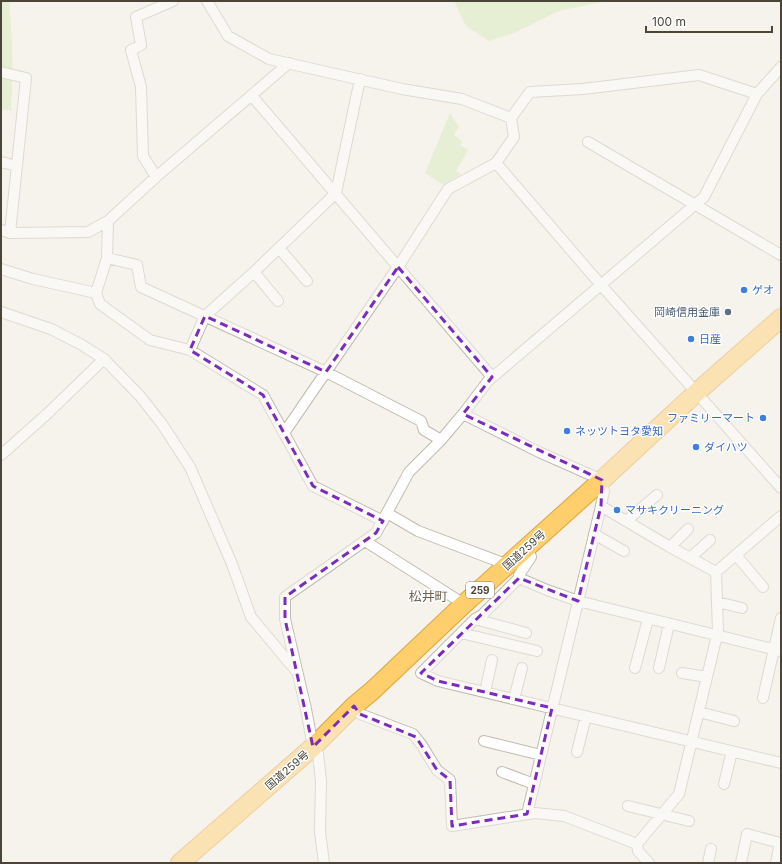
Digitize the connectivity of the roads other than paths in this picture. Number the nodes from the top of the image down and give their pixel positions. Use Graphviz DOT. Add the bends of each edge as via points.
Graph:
graph roads {
  1 [pos="173,1"];
  2 [pos="207,1"];
  3 [pos="289,63"];
  4 [pos="781,67"];
  5 [pos="1,72"];
  6 [pos="360,79"];
  7 [pos="757,94"];
  8 [pos="252,96"];
  9 [pos="511,118"];
  10 [pos="588,142"];
  11 [pos="1,162"];
  12 [pos="496,163"];
  13 [pos="17,166"];
  14 [pos="156,177"];
  15 [pos="336,193"];
  16 [pos="694,205"];
  17 [pos="108,221"];
  18 [pos="6,231"];
  19 [pos="279,248"];
  20 [pos="781,255"];
  21 [pos="107,258"];
  22 [pos="398,267"];
  23 [pos="1,269"];
  24 [pos="254,272"];
  25 [pos="307,281"];
  26 [pos="601,285"];
  27 [pos="96,293"];
  28 [pos="278,301"];
  29 [pos="1,312"];
  30 [pos="205,316"];
  31 [pos="781,318"];
  32 [pos="190,350"];
  33 [pos="104,359"];
  34 [pos="326,372"];
  35 [pos="492,377"];
  36 [pos="697,392"];
  37 [pos="463,414"];
  38 [pos="284,434"];
  39 [pos="441,440"];
  40 [pos="1,455"];
  41 [pos="602,480"];
  42 [pos="781,488"];
  43 [pos="657,495"];
  44 [pos="601,506"];
  45 [pos="781,516"];
  46 [pos="385,517"];
  47 [pos="626,521"];
  48 [pos="688,529"];
  49 [pos="594,534"];
  50 [pos="710,540"];
  51 [pos="366,541"];
  52 [pos="670,547"];
  53 [pos="624,551"];
  54 [pos="736,554"];
  55 [pos="690,558"];
  56 [pos="514,571"];
  57 [pos="716,572"];
  58 [pos="763,587"];
  59 [pos="578,601"];
  60 [pos="717,602"];
  61 [pos="464,604"];
  62 [pos="742,608"];
  63 [pos="781,618"];
  64 [pos="475,619"];
  65 [pos="648,619"];
  66 [pos="669,624"];
  67 [pos="461,633"];
  68 [pos="526,633"];
  69 [pos="716,636"];
  70 [pos="778,650"];
  71 [pos="537,651"];
  72 [pos="492,660"];
  73 [pos="522,668"];
  74 [pos="635,668"];
  75 [pos="659,668"];
  76 [pos="298,673"];
  77 [pos="682,673"];
  78 [pos="707,677"];
  79 [pos="484,692"];
  80 [pos="763,698"];
  81 [pos="514,699"];
  82 [pos="354,706"];
  83 [pos="552,708"];
  84 [pos="699,712"];
  85 [pos="586,716"];
  86 [pos="734,721"];
  87 [pos="484,741"];
  88 [pos="692,741"];
  89 [pos="313,746"];
  90 [pos="732,751"];
  91 [pos="577,752"];
  92 [pos="541,755"];
  93 [pos="781,763"];
  94 [pos="502,772"];
  95 [pos="534,784"];
  96 [pos="724,784"];
  97 [pos="628,806"];
  98 [pos="527,814"];
  99 [pos="662,814"];
  100 [pos="689,822"];
  101 [pos="637,844"];
  102 [pos="711,850"];
  103 [pos="180,863"];
  104 [pos="324,863"];
  105 [pos="649,863"];
  106 [pos="708,863"];
  107 [pos="741,863"];
  108 [pos="776,863"];
  1 -- 14 [label="street" via="136,16 141,45 131,50 141,87 143,156"];
  2 -- 3 [label="street" via="228,36 269,59"];
  3 -- 6 [label="street"];
  3 -- 8 [label="street"];
  4 -- 7 [label="street"];
  5 -- 13 [label="street" via="26,78"];
  6 -- 9 [label="street" via="462,99"];
  6 -- 15 [label="street"];
  7 -- 9 [label="street" via="699,75 583,89 530,92"];
  7 -- 16 [label="street" via="704,197"];
  8 -- 14 [label="street"];
  8 -- 15 [label="street"];
  9 -- 12 [label="street" via="514,137"];
  10 -- 16 [label="street"];
  11 -- 13 [label="street"];
  12 -- 22 [label="street" via="448,188"];
  12 -- 26 [label="street"];
  13 -- 18 [label="street"];
  14 -- 17 [label="street"];
  15 -- 19 [label="street"];
  15 -- 22 [label="street"];
  16 -- 20 [label="street"];
  16 -- 26 [label="street"];
  17 -- 18 [label="street" via="88,232"];
  17 -- 21 [label="street"];
  19 -- 24 [label="street"];
  19 -- 25 [label="street"];
  21 -- 27 [label="street"];
  21 -- 30 [label="street" via="137,265 141,286"];
  22 -- 34 [label="street"];
  22 -- 35 [label="street"];
  23 -- 27 [label="street"];
  24 -- 28 [label="street"];
  24 -- 30 [label="street"];
  26 -- 35 [label="street"];
  26 -- 36 [label="street"];
  27 -- 32 [label="street" via="100,304 150,340"];
  29 -- 33 [label="street" via="51,329 82,344"];
  30 -- 32 [label="street"];
  30 -- 34 [label="street"];
  31 -- 36 [label="highway, 国道259号 / 259"];
  32 -- 38 [label="street" via="263,395"];
  33 -- 40 [label="street"];
  33 -- 76 [label="street" via="140,396 190,467 252,617"];
  34 -- 38 [label="street"];
  34 -- 39 [label="street" via="421,421 424,430"];
  35 -- 37 [label="street"];
  36 -- 41 [label="highway, 国道259号 / 259"];
  36 -- 42 [label="street"];
  37 -- 39 [label="street"];
  37 -- 41 [label="street"];
  38 -- 46 [label="street" via="313,486"];
  39 -- 46 [label="street" via="409,472"];
  41 -- 44 [label="street" via="604,491"];
  41 -- 56 [label="highway, 国道259号 / 259" via="528,547"];
  43 -- 47 [label="street"];
  44 -- 47 [label="street"];
  44 -- 49 [label="street"];
  45 -- 54 [label="street"];
  46 -- 51 [label="street" via="376,533"];
  46 -- 56 [label="street"];
  47 -- 52 [label="street"];
  48 -- 52 [label="street"];
  49 -- 53 [label="street"];
  49 -- 59 [label="street"];
  50 -- 55 [label="street"];
  51 -- 61 [label="street"];
  51 -- 76 [label="street" via="285,597 285,619"];
  52 -- 55 [label="street"];
  54 -- 57 [label="street"];
  54 -- 58 [label="street"];
  55 -- 57 [label="street"];
  56 -- 59 [label="street" via="546,590"];
  56 -- 61 [label="highway, 国道259号 / 259"];
  56 -- 64 [label="street" via="482,616"];
  57 -- 60 [label="street"];
  59 -- 65 [label="street"];
  59 -- 83 [label="street"];
  60 -- 62 [label="street"];
  60 -- 69 [label="street"];
  61 -- 82 [label="highway, 国道259号 / 259"];
  63 -- 70 [label="street"];
  64 -- 67 [label="street"];
  64 -- 68 [label="street"];
  65 -- 66 [label="street"];
  65 -- 74 [label="street"];
  66 -- 69 [label="street"];
  66 -- 75 [label="street"];
  67 -- 71 [label="street"];
  67 -- 79 [label="street" via="421,672 438,681"];
  69 -- 70 [label="street"];
  69 -- 78 [label="street"];
  70 -- 80 [label="street"];
  72 -- 79 [label="street"];
  73 -- 81 [label="street"];
  76 -- 89 [label="street"];
  77 -- 78 [label="street"];
  78 -- 84 [label="street"];
  79 -- 81 [label="street"];
  81 -- 83 [label="street"];
  82 -- 89 [label="highway, 国道259号 / 259"];
  82 -- 98 [label="street" via="360,714 416,737 437,770 450,780 452,826"];
  83 -- 85 [label="street"];
  83 -- 92 [label="street"];
  84 -- 86 [label="street"];
  84 -- 88 [label="street"];
  85 -- 88 [label="street"];
  85 -- 91 [label="street"];
  87 -- 92 [label="street"];
  88 -- 90 [label="street"];
  88 -- 99 [label="street" via="679,794"];
  89 -- 103 [label="highway, 国道259号 / 259"];
  89 -- 104 [label="street" via="318,754 321,781 320,832"];
  90 -- 93 [label="street"];
  90 -- 96 [label="street"];
  92 -- 95 [label="street"];
  94 -- 95 [label="street"];
  95 -- 98 [label="street"];
  97 -- 99 [label="street"];
  98 -- 101 [label="street" via="535,812 564,816"];
  99 -- 100 [label="street"];
  99 -- 101 [label="street"];
  101 -- 105 [label="street" via="638,851"];
  102 -- 106 [label="street"];
  107 -- 108 [label="street" via="747,834 780,843"];
}
